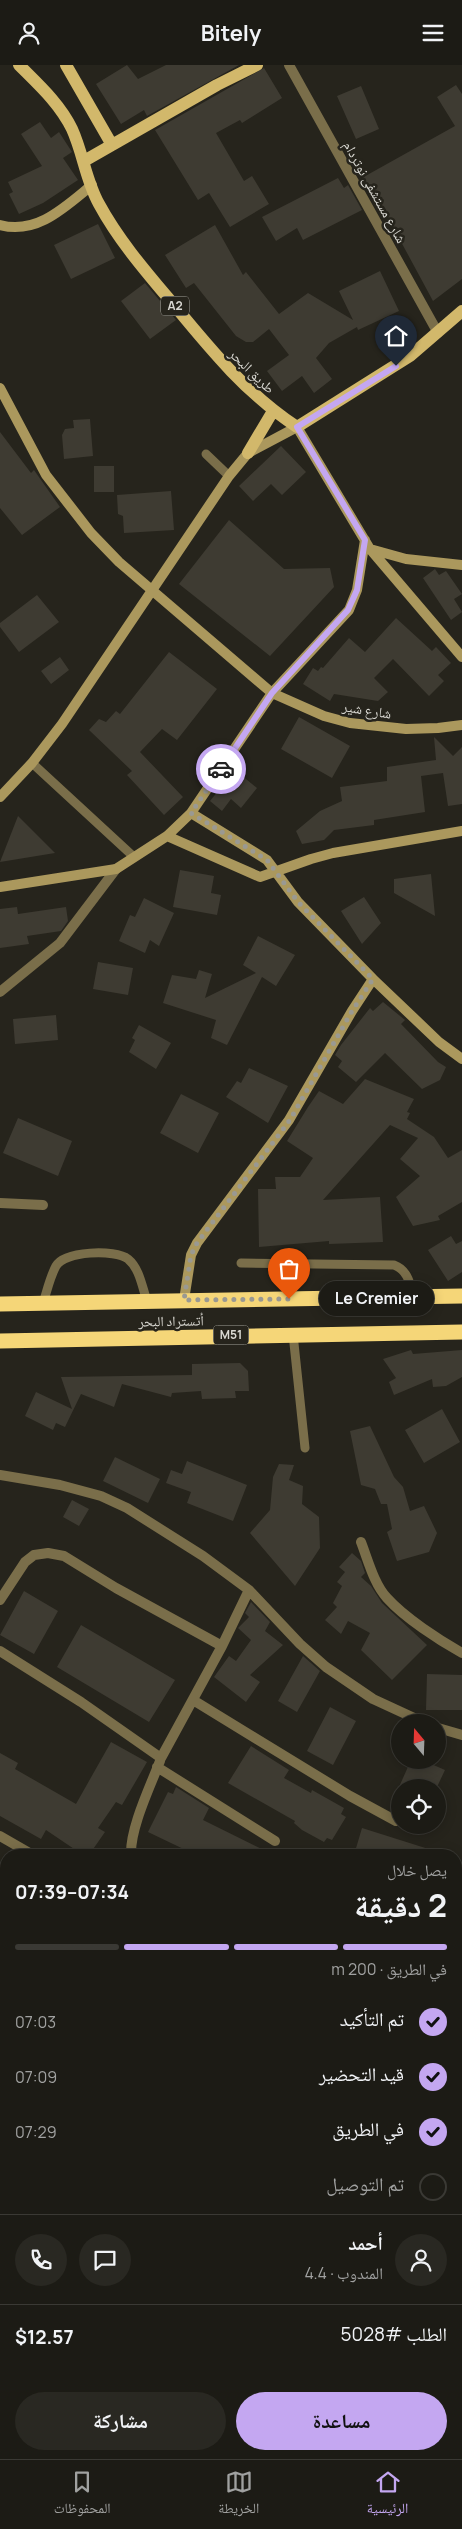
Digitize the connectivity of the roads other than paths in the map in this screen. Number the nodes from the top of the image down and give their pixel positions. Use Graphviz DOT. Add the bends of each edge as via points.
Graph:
graph roads {
  1 [pos="19,65"];
  2 [pos="66,65"];
  3 [pos="257,65"];
  4 [pos="289,65"];
  5 [pos="112,145"];
  6 [pos="84,161"];
  7 [pos="92,185"];
  8 [pos="71,203"];
  9 [pos="98,203"];
  10 [pos="0,225"];
  11 [pos="460,317"];
  12 [pos="438,333"];
  13 [pos="0,388"];
  14 [pos="273,411"];
  15 [pos="297,427"];
  16 [pos="248,453"];
  17 [pos="206,454"];
  18 [pos="229,476"];
  19 [pos="368,544"];
  20 [pos="462,565"];
  21 [pos="152,590"];
  22 [pos="462,657"];
  23 [pos="272,693"];
  24 [pos="462,725"];
  25 [pos="32,763"];
  26 [pos="0,797"];
  27 [pos="191,813"];
  28 [pos="462,831"];
  29 [pos="167,836"];
  30 [pos="134,857"];
  31 [pos="116,869"];
  32 [pos="276,873"];
  33 [pos="0,887"];
  34 [pos="373,979"];
  35 [pos="0,992"];
  36 [pos="462,1059"];
  37 [pos="0,1203"];
  38 [pos="43,1205"];
  39 [pos="241,1263"];
  40 [pos="462,1296"];
  41 [pos="414,1297"];
  42 [pos="184,1300"];
  43 [pos="147,1301"];
  44 [pos="43,1303"];
  45 [pos="0,1304"];
  46 [pos="462,1332"];
  47 [pos="293,1334"];
  48 [pos="0,1341"];
  49 [pos="305,1448"];
  50 [pos="0,1475"];
  51 [pos="361,1542"];
  52 [pos="248,1590"];
  53 [pos="0,1600"];
  54 [pos="222,1646"];
  55 [pos="0,1651"];
  56 [pos="462,1653"];
  57 [pos="193,1700"];
  58 [pos="405,1714"];
  59 [pos="446,1730"];
  60 [pos="462,1735"];
  61 [pos="159,1762"];
  62 [pos="391,1818"];
  63 [pos="0,1836"];
  64 [pos="275,1841"];
  65 [pos="23,1849"];
  66 [pos="131,1849"];
  1 -- 6 [label="main road, طريق البحر / A2" via="66,117"];
  2 -- 5 [label="main road"];
  3 -- 5 [label="main road"];
  4 -- 12 [label="street, شارع مستشفى نوتردام"];
  5 -- 6 [label="main road"];
  6 -- 7 [label="main road, طريق البحر / A2"];
  7 -- 8 [label="main road"];
  7 -- 9 [label="main road, طريق البحر / A2"];
  8 -- 9 [label="main road"];
  8 -- 10 [label="main road" via="55,215 28,225 18,228"];
  9 -- 14 [label="main road, طريق البحر / A2" via="134,256 201,340"];
  11 -- 12 [label="main road"];
  12 -- 15 [label="main road" via="367,385"];
  13 -- 21 [label="main road, شارع شير" via="46,475 118,562"];
  14 -- 15 [label="main road, طريق البحر / A2"];
  14 -- 16 [label="main road"];
  15 -- 16 [label="main road"];
  15 -- 19 [label="main road"];
  16 -- 18 [label="main road"];
  17 -- 18 [label="lane"];
  18 -- 21 [label="main road"];
  19 -- 20 [label="main road" via="406,559"];
  19 -- 22 [label="main road"];
  19 -- 23 [label="main road" via="357,590 348,610"];
  21 -- 23 [label="main road, شارع شير"];
  21 -- 25 [label="main road"];
  23 -- 24 [label="main road, شارع شير" via="324,716 350,723 406,729"];
  23 -- 27 [label="main road"];
  25 -- 26 [label="main road"];
  25 -- 30 [label="lane"];
  27 -- 29 [label="main road"];
  27 -- 32 [label="main road" via="267,860"];
  28 -- 32 [label="main road" via="333,853"];
  29 -- 30 [label="main road"];
  29 -- 32 [label="main road" via="255,876"];
  30 -- 31 [label="main road"];
  31 -- 33 [label="main road"];
  31 -- 35 [label="street" via="60,943"];
  32 -- 34 [label="main road" via="298,902"];
  34 -- 36 [label="main road" via="439,1042"];
  34 -- 42 [label="main road" via="290,1120 197,1243 191,1255"];
  37 -- 38 [label="street"];
  39 -- 41 [label="lane" via="394,1265 408,1277"];
  40 -- 41 [label="highway, أتستراد البحر"];
  41 -- 42 [label="highway, أتستراد البحر"];
  42 -- 43 [label="highway, أتستراد البحر"];
  43 -- 44 [label="highway, أتستراد البحر"];
  43 -- 44 [label="lane" via="136,1269 127,1258 111,1253 70,1256 56,1265"];
  44 -- 45 [label="highway, أتستراد البحر"];
  46 -- 47 [label="highway, أتستراد البحر / M51"];
  47 -- 48 [label="highway, أتستراد البحر / M51"];
  47 -- 49 [label="lane"];
  50 -- 52 [label="street" via="60,1485 101,1496 127,1508"];
  51 -- 56 [label="street" via="387,1598 441,1641"];
  52 -- 54 [label="street"];
  52 -- 58 [label="street" via="326,1667 373,1699"];
  53 -- 54 [label="street" via="25,1562 34,1555 64,1556"];
  54 -- 57 [label="street"];
  55 -- 61 [label="street" via="81,1702"];
  57 -- 61 [label="street"];
  57 -- 62 [label="street"];
  59 -- 60 [label="street"];
  61 -- 64 [label="street"];
  61 -- 66 [label="street" via="136,1825"];
  63 -- 65 [label="street"];
}
